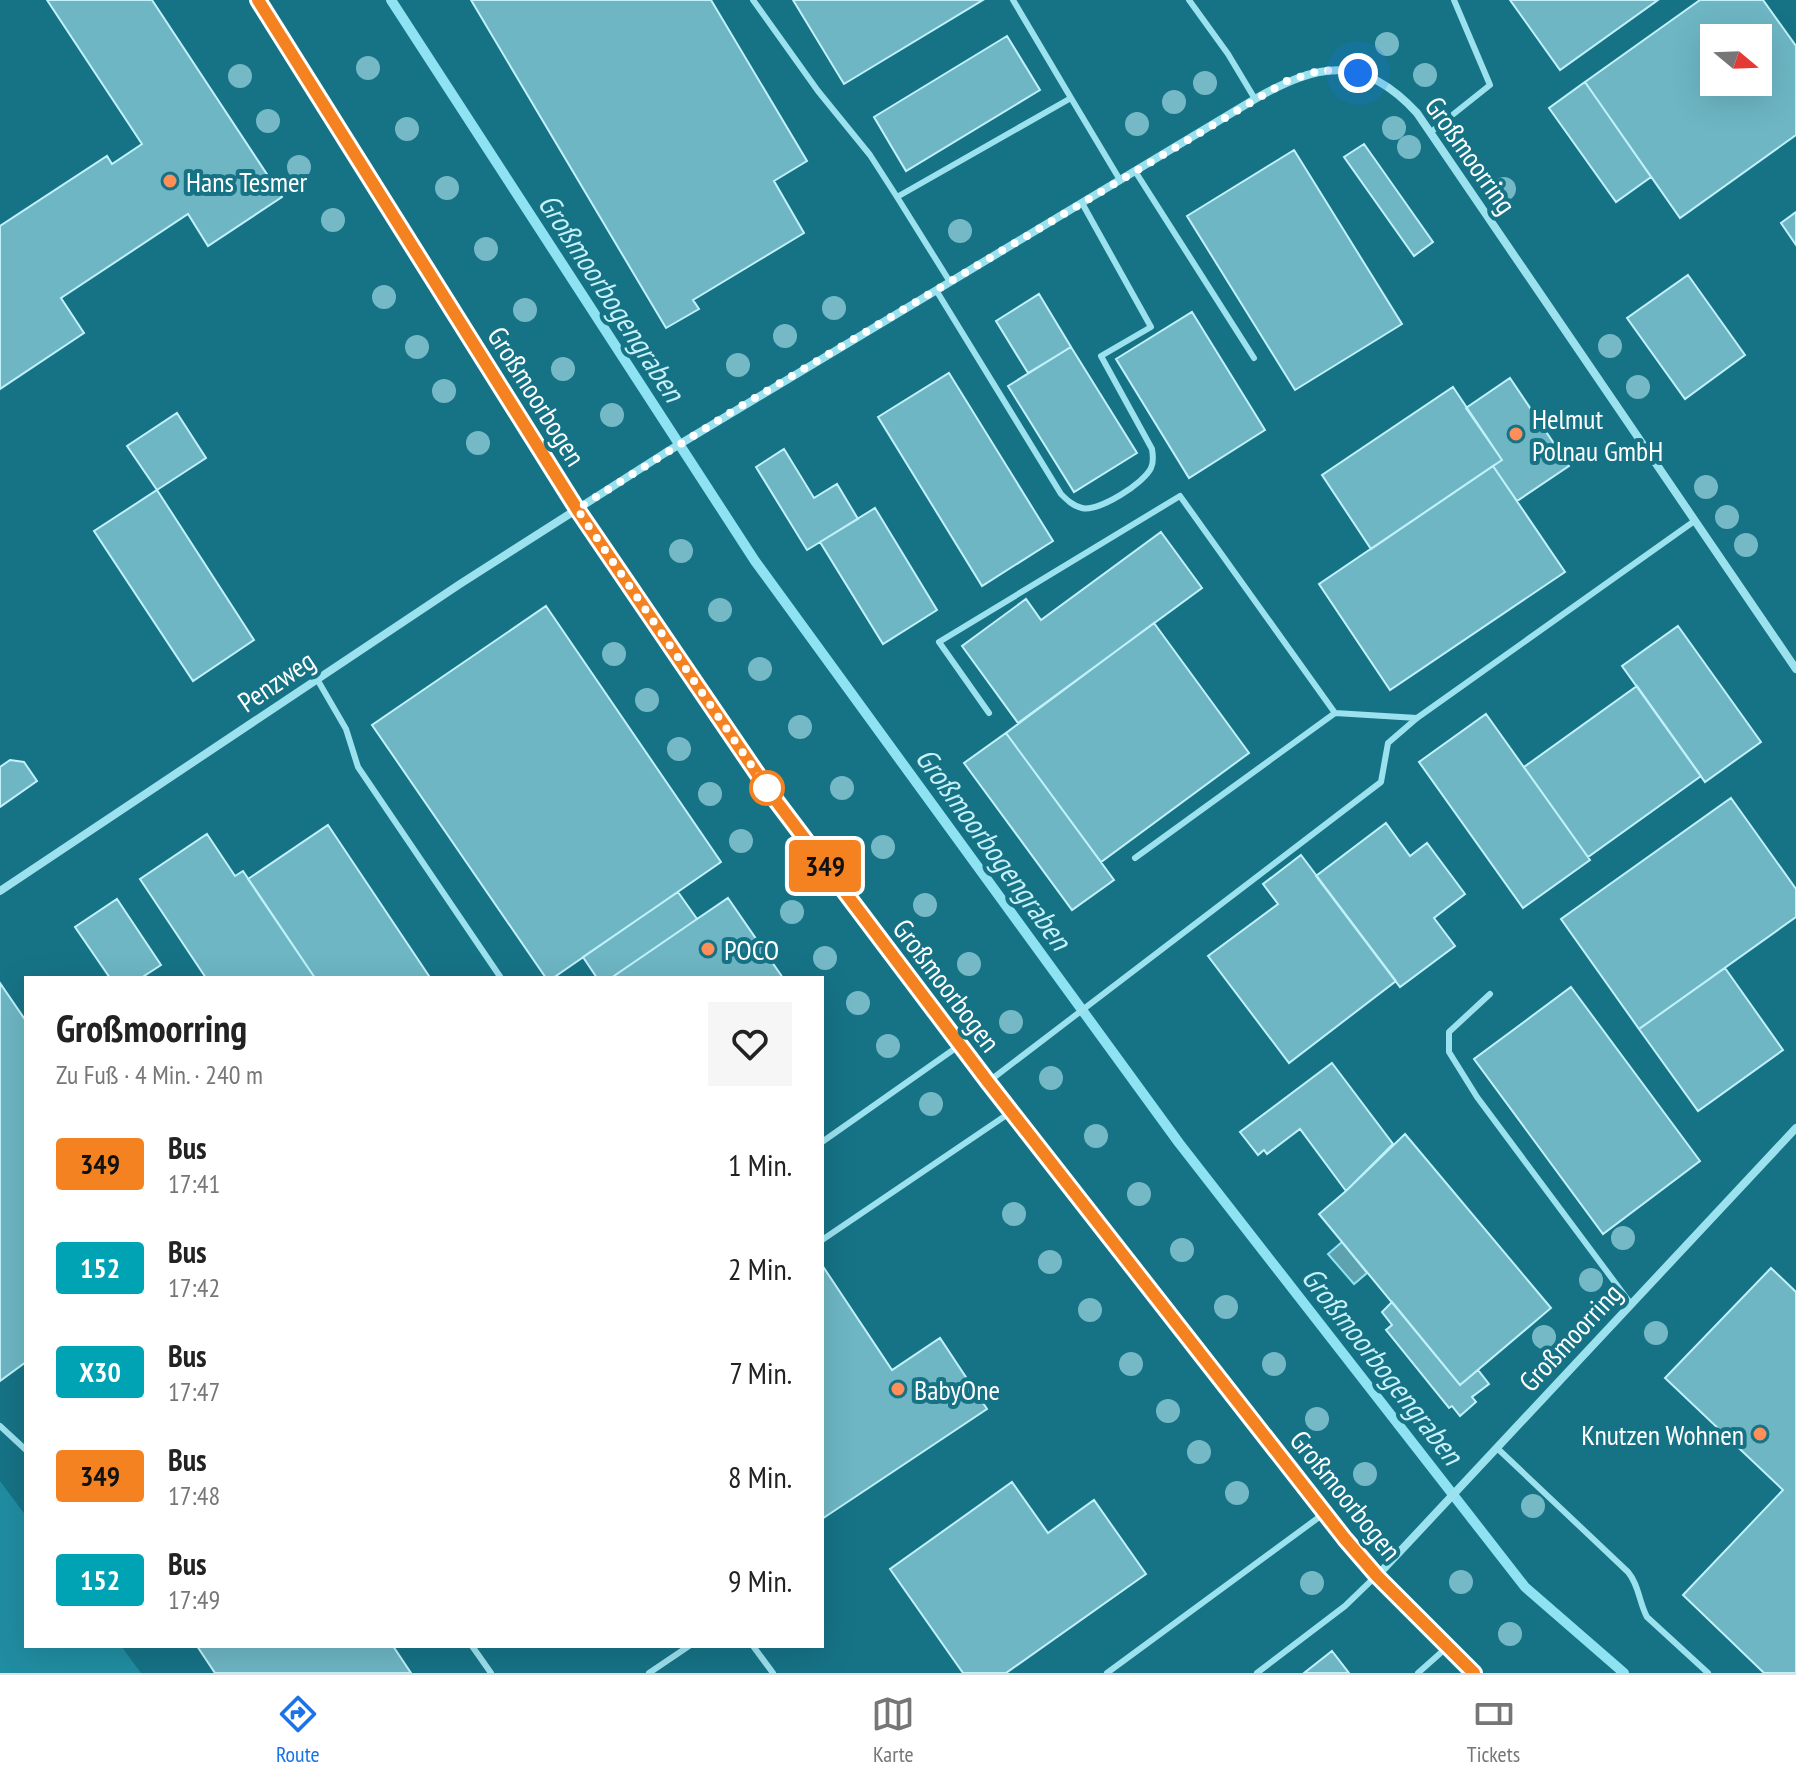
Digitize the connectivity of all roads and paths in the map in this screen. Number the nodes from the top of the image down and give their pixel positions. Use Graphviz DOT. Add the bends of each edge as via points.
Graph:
graph roads {
  1 [pos="258,0"];
  2 [pos="753,0"];
  3 [pos="1013,0"];
  4 [pos="1189,0"];
  5 [pos="1454,0"];
  6 [pos="1071,98"];
  7 [pos="1255,99"];
  8 [pos="1431,132"];
  9 [pos="1135,171"];
  10 [pos="1120,180"];
  11 [pos="897,197"];
  12 [pos="1082,203"];
  13 [pos="950,282"];
  14 [pos="936,290"];
  15 [pos="1254,358"];
  16 [pos="577,509"];
  17 [pos="1693,522"];
  18 [pos="1796,669"];
  19 [pos="317,679"];
  20 [pos="989,713"];
  21 [pos="1335,713"];
  22 [pos="1417,718"];
  23 [pos="1135,858"];
  24 [pos="0,891"];
  25 [pos="500,976"];
  26 [pos="1490,994"];
  27 [pos="960,1045"];
  28 [pos="988,1082"];
  29 [pos="1011,1112"];
  30 [pos="1796,1129"];
  31 [pos="824,1141"];
  32 [pos="824,1239"];
  33 [pos="1631,1304"];
  34 [pos="0,1426"];
  35 [pos="24,1448"];
  36 [pos="1497,1448"];
  37 [pos="1325,1513"];
  38 [pos="1377,1576"];
  39 [pos="1448,1647"];
  40 [pos="473,1648"];
  41 [pos="686,1648"];
  42 [pos="754,1648"];
  43 [pos="491,1673"];
  44 [pos="649,1673"];
  45 [pos="773,1673"];
  46 [pos="1107,1673"];
  47 [pos="1257,1673"];
  48 [pos="1418,1673"];
  49 [pos="1474,1673"];
  50 [pos="1708,1673"];
  1 -- 16 [label="main road, Großmoorbogen"];
  2 -- 11 [label="lane"];
  3 -- 6 [label="lane"];
  4 -- 7 [label="lane"];
  5 -- 8 [label="lane" via="1490,85"];
  6 -- 10 [label="lane"];
  6 -- 11 [label="lane"];
  7 -- 8 [label="street, Großmoorring" via="1305,74 1346,70 1396,92"];
  7 -- 9 [label="street, Großmoorring"];
  8 -- 17 [label="street, Großmoorring"];
  9 -- 10 [label="street, Großmoorring"];
  9 -- 15 [label="lane"];
  10 -- 12 [label="street, Großmoorring"];
  11 -- 13 [label="lane"];
  12 -- 13 [label="street, Großmoorring"];
  12 -- 14 [label="lane" via="1151,327 1101,356 1152,449 1153,465 1143,480 1104,504 1085,509 1061,494"];
  13 -- 14 [label="street, Großmoorring"];
  14 -- 16 [label="street, Großmoorring"];
  16 -- 19 [label="street, Penzweg"];
  16 -- 27 [label="main road, Großmoorbogen" via="771,794"];
  17 -- 18 [label="street, Großmoorring"];
  17 -- 22 [label="lane"];
  19 -- 24 [label="street, Penzweg"];
  19 -- 25 [label="lane" via="346,729 358,767"];
  20 -- 21 [label="lane" via="939,642 1180,496"];
  21 -- 22 [label="lane"];
  21 -- 23 [label="lane"];
  22 -- 28 [label="lane" via="1388,743 1381,782"];
  26 -- 33 [label="lane" via="1449,1032 1449,1052"];
  27 -- 28 [label="main road, Großmoorbogen"];
  27 -- 31 [label="lane"];
  28 -- 29 [label="main road, Großmoorbogen"];
  29 -- 32 [label="lane"];
  29 -- 37 [label="main road, Großmoorbogen"];
  30 -- 33 [label="street, Großmoorring"];
  33 -- 36 [label="street, Großmoorring"];
  34 -- 35 [label="lane"];
  36 -- 38 [label="street, Großmoorring"];
  36 -- 50 [label="lane" via="1628,1572 1647,1617"];
  37 -- 38 [label="main road, Großmoorbogen"];
  37 -- 46 [label="lane"];
  38 -- 39 [label="main road, Großmoorbogen"];
  38 -- 47 [label="lane"];
  39 -- 48 [label="lane"];
  39 -- 49 [label="main road, Großmoorbogen"];
  40 -- 43 [label="lane"];
  41 -- 44 [label="lane"];
  42 -- 45 [label="lane"];
}
